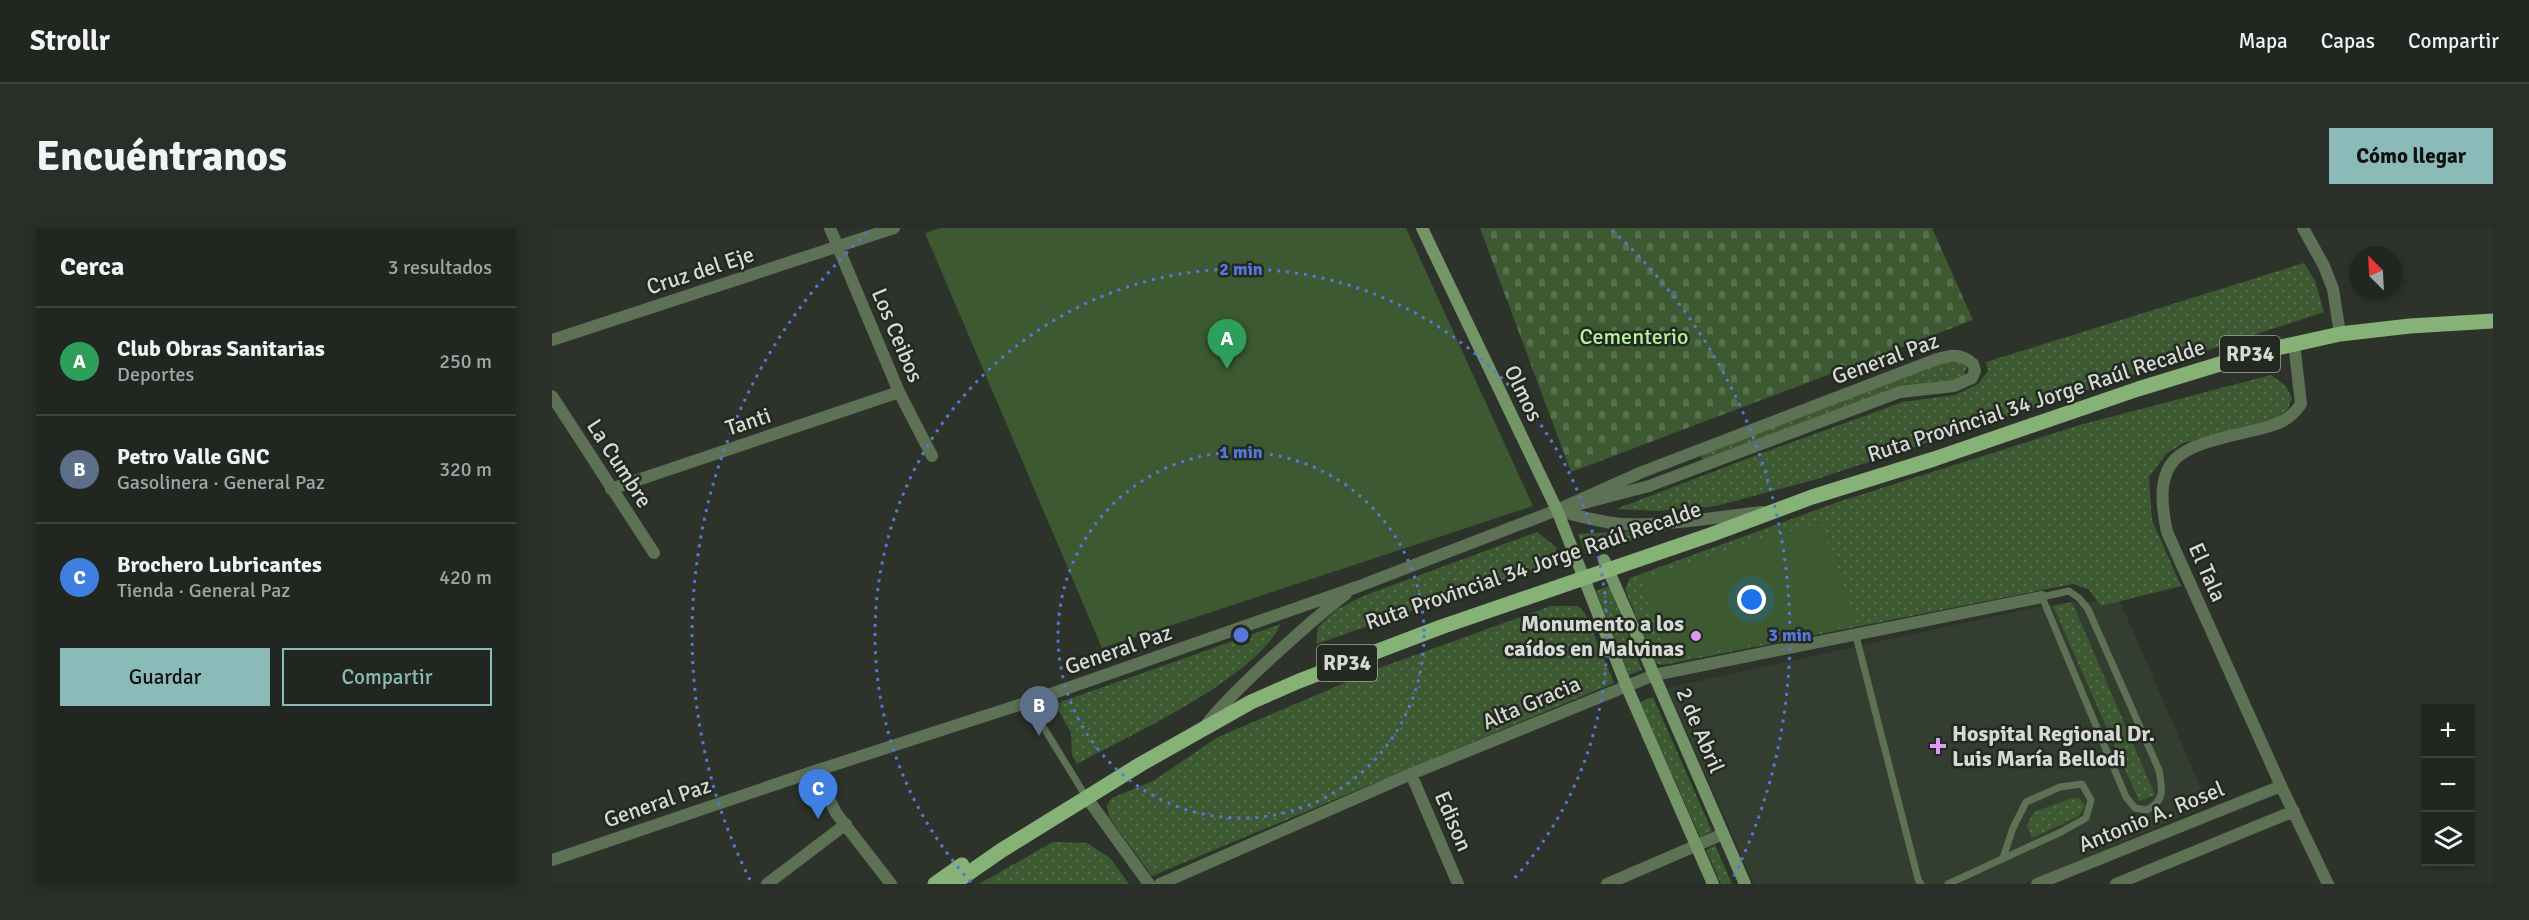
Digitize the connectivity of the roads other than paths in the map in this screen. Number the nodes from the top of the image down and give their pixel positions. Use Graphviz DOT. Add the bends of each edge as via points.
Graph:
graph roads {
  1 [pos="830,228"];
  2 [pos="894,228"];
  3 [pos="1422,228"];
  4 [pos="2303,228"];
  5 [pos="837,247"];
  6 [pos="2493,321"];
  7 [pos="2340,334"];
  8 [pos="552,340"];
  9 [pos="2294,343"];
  10 [pos="899,393"];
  11 [pos="552,396"];
  12 [pos="932,456"];
  13 [pos="611,489"];
  14 [pos="1557,510"];
  15 [pos="1775,511"];
  16 [pos="654,553"];
  17 [pos="1606,564"];
  18 [pos="1583,573"];
  19 [pos="1357,586"];
  20 [pos="2042,597"];
  21 [pos="1856,636"];
  22 [pos="1654,675"];
  23 [pos="1626,685"];
  24 [pos="1028,702"];
  25 [pos="1217,711"];
  26 [pos="1206,726"];
  27 [pos="815,771"];
  28 [pos="1411,774"];
  29 [pos="2281,786"];
  30 [pos="1085,794"];
  31 [pos="2294,811"];
  32 [pos="846,824"];
  33 [pos="1723,834"];
  34 [pos="1694,846"];
  35 [pos="2003,858"];
  36 [pos="552,860"];
  37 [pos="767,884"];
  38 [pos="891,884"];
  39 [pos="935,884"];
  40 [pos="953,884"];
  41 [pos="1149,884"];
  42 [pos="1160,884"];
  43 [pos="1458,884"];
  44 [pos="1607,884"];
  45 [pos="1713,884"];
  46 [pos="1745,884"];
  47 [pos="1922,884"];
  48 [pos="1948,884"];
  49 [pos="2037,884"];
  50 [pos="2116,884"];
  51 [pos="2328,884"];
  1 -- 5 [label="street, Los Ceibos"];
  2 -- 5 [label="street, Cruz del Eje"];
  3 -- 14 [label="street, Olmos"];
  4 -- 7 [label="street" via="2333,289"];
  5 -- 8 [label="street, Cruz del Eje"];
  5 -- 10 [label="street, Los Ceibos"];
  6 -- 7 [label="main road, Ruta Provincial 34 Jorge Raúl Recalde / RP34"];
  7 -- 9 [label="main road, Ruta Provincial 34 Jorge Raúl Recalde / RP34"];
  9 -- 15 [label="main road, Ruta Provincial 34 Jorge Raúl Recalde / RP34" via="2138,389"];
  9 -- 29 [label="street, El Tala" via="2301,404 2292,417 2192,446 2173,461 2163,478 2161,504 2167,532"];
  10 -- 12 [label="street, Los Ceibos"];
  10 -- 13 [label="street, Tanti"];
  11 -- 13 [label="street, La Cumbre"];
  13 -- 16 [label="street, La Cumbre"];
  14 -- 14 [label="street, General Paz" via="1649,486 1900,392 1954,386 1972,378 1973,364 1960,355 1929,362 1642,472"];
  14 -- 15 [label="street" via="1623,524"];
  14 -- 18 [label="street, Olmos"];
  14 -- 19 [label="street, General Paz"];
  15 -- 17 [label="main road, Ruta Provincial 34 Jorge Raúl Recalde / RP34" via="1708,527"];
  17 -- 18 [label="main road, Ruta Provincial 34 Jorge Raúl Recalde / RP34"];
  17 -- 22 [label="street, 2 de Abril"];
  18 -- 23 [label="street"];
  18 -- 25 [label="main road, Ruta Provincial 34 Jorge Raúl Recalde / RP34" via="1297,672"];
  18 -- 26 [label="main road, Ruta Provincial 34 Jorge Raúl Recalde / RP34" via="1299,681"];
  19 -- 24 [label="street, General Paz"];
  19 -- 25 [label="street" via="1314,619"];
  20 -- 20 [label="lane" via="2126,797 2135,808 2147,810 2157,805 2163,791 2159,770 2088,609 2068,591"];
  20 -- 21 [label="street, Alta Gracia"];
  21 -- 22 [label="street, Alta Gracia"];
  21 -- 47 [label="lane"];
  22 -- 23 [label="street, Alta Gracia"];
  22 -- 33 [label="street, 2 de Abril"];
  23 -- 28 [label="street, Alta Gracia"];
  23 -- 34 [label="street"];
  24 -- 27 [label="street, General Paz"];
  24 -- 30 [label="lane"];
  25 -- 26 [label="street"];
  25 -- 30 [label="main road, Ruta Provincial 34 Jorge Raúl Recalde / RP34"];
  26 -- 30 [label="main road, Ruta Provincial 34 Jorge Raúl Recalde / RP34"];
  27 -- 32 [label="street" via="836,813"];
  27 -- 36 [label="street, General Paz"];
  28 -- 42 [label="street, Alta Gracia"];
  28 -- 43 [label="street, Edison"];
  29 -- 31 [label="street, El Tala"];
  29 -- 49 [label="street, Antonio A. Rosel"];
  30 -- 39 [label="main road, Ruta Provincial 34 Jorge Raúl Recalde / RP34" via="998,841"];
  30 -- 40 [label="main road, Ruta Provincial 34 Jorge Raúl Recalde / RP34"];
  30 -- 41 [label="street"];
  31 -- 50 [label="street"];
  31 -- 51 [label="street, El Tala"];
  32 -- 37 [label="street"];
  32 -- 38 [label="street"];
  33 -- 34 [label="street"];
  33 -- 46 [label="street, 2 de Abril"];
  34 -- 44 [label="street"];
  34 -- 45 [label="street"];
  35 -- 35 [label="lane" via="2086,818 2091,800 2082,784 2060,787 2026,802"];
  35 -- 48 [label="lane"];
}
